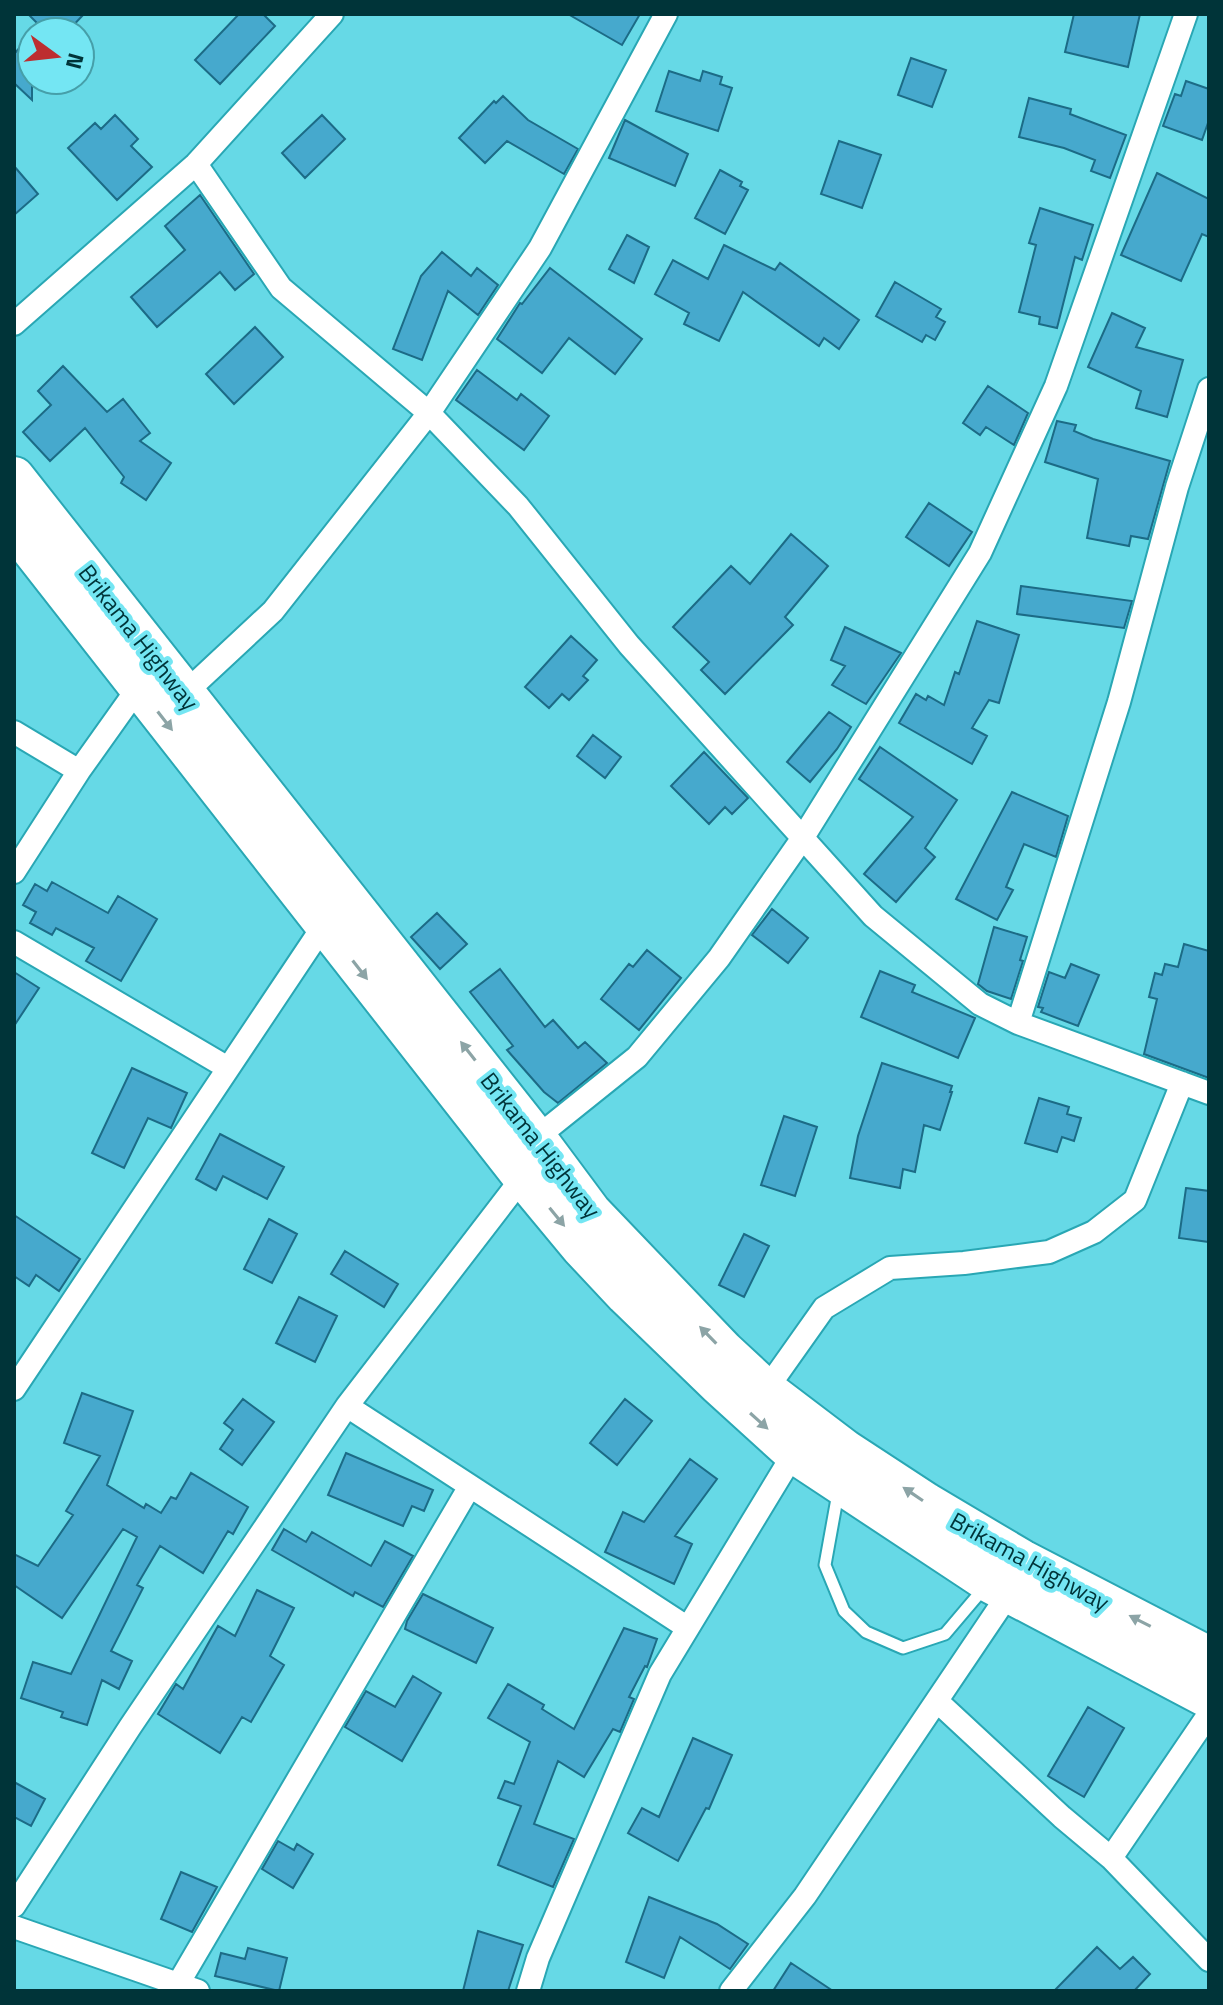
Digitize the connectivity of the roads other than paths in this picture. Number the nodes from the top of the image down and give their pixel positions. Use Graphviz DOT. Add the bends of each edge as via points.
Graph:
graph roads {
  1 [pos="332,14"];
  2 [pos="666,14"];
  3 [pos="1186,14"];
  4 [pos="196,164"];
  5 [pos="14,324"];
  6 [pos="1209,389"];
  7 [pos="429,413"];
  8 [pos="14,477"];
  9 [pos="14,527"];
  10 [pos="86,596"];
  11 [pos="148,673"];
  12 [pos="184,694"];
  13 [pos="14,732"];
  14 [pos="79,771"];
  15 [pos="802,839"];
  16 [pos="14,872"];
  17 [pos="324,925"];
  18 [pos="14,942"];
  19 [pos="1018,1023"];
  20 [pos="228,1068"];
  21 [pos="1182,1083"];
  22 [pos="1209,1093"];
  23 [pos="536,1138"];
  24 [pos="523,1177"];
  25 [pos="14,1389"];
  26 [pos="766,1390"];
  27 [pos="347,1406"];
  28 [pos="794,1453"];
  29 [pos="840,1484"];
  30 [pos="470,1486"];
  31 [pos="999,1587"];
  32 [pos="688,1628"];
  33 [pos="1209,1657"];
  34 [pos="1209,1698"];
  35 [pos="938,1702"];
  36 [pos="1209,1714"];
  37 [pos="1111,1858"];
  38 [pos="14,1906"];
  39 [pos="14,1927"];
  40 [pos="1209,1960"];
  41 [pos="188,1988"];
  42 [pos="528,1991"];
  43 [pos="731,1991"];
  1 -- 4 [label="street"];
  2 -- 7 [label="street" via="540,248"];
  3 -- 15 [label="street" via="1056,386 980,553"];
  4 -- 5 [label="street"];
  4 -- 7 [label="street" via="281,288"];
  6 -- 19 [label="street" via="1119,702"];
  7 -- 12 [label="street" via="273,611"];
  7 -- 15 [label="street" via="518,506 629,645"];
  8 -- 10 [label="highway, Brikama Highway"];
  9 -- 10 [label="highway, Brikama Highway"];
  10 -- 11 [label="highway, Brikama Highway"];
  11 -- 12 [label="highway, Brikama Highway"];
  11 -- 14 [label="street"];
  11 -- 17 [label="highway, Brikama Highway, one-way"];
  23 -- 12 [label="highway, Brikama Highway, one-way"];
  13 -- 14 [label="street"];
  14 -- 16 [label="street"];
  15 -- 19 [label="street" via="873,916 980,1004"];
  15 -- 23 [label="street" via="719,958 637,1057"];
  17 -- 20 [label="street"];
  17 -- 24 [label="highway, Brikama Highway, one-way"];
  18 -- 20 [label="street"];
  19 -- 21 [label="street"];
  20 -- 25 [label="street"];
  21 -- 22 [label="street"];
  21 -- 26 [label="street" via="1135,1200 1094,1232 1049,1252 890,1268 824,1308"];
  26 -- 23 [label="highway, Brikama Highway, one-way" via="591,1212"];
  24 -- 27 [label="street"];
  24 -- 28 [label="highway, Brikama Highway, one-way" via="626,1295"];
  33 -- 26 [label="highway, Brikama Highway, one-way" via="1022,1560 926,1503"];
  27 -- 30 [label="street"];
  27 -- 38 [label="street"];
  28 -- 29 [label="highway, Brikama Highway"];
  28 -- 32 [label="street"];
  29 -- 31 [label="highway, Brikama Highway"];
  29 -- 31 [label="lane" via="825,1565 844,1611 866,1632 903,1648 945,1634"];
  30 -- 32 [label="street"];
  30 -- 41 [label="street"];
  31 -- 34 [label="highway, Brikama Highway"];
  31 -- 35 [label="street"];
  32 -- 42 [label="street" via="660,1674"];
  35 -- 37 [label="street"];
  35 -- 43 [label="street" via="805,1896"];
  36 -- 37 [label="street"];
  37 -- 40 [label="street"];
  39 -- 41 [label="street"];
}
